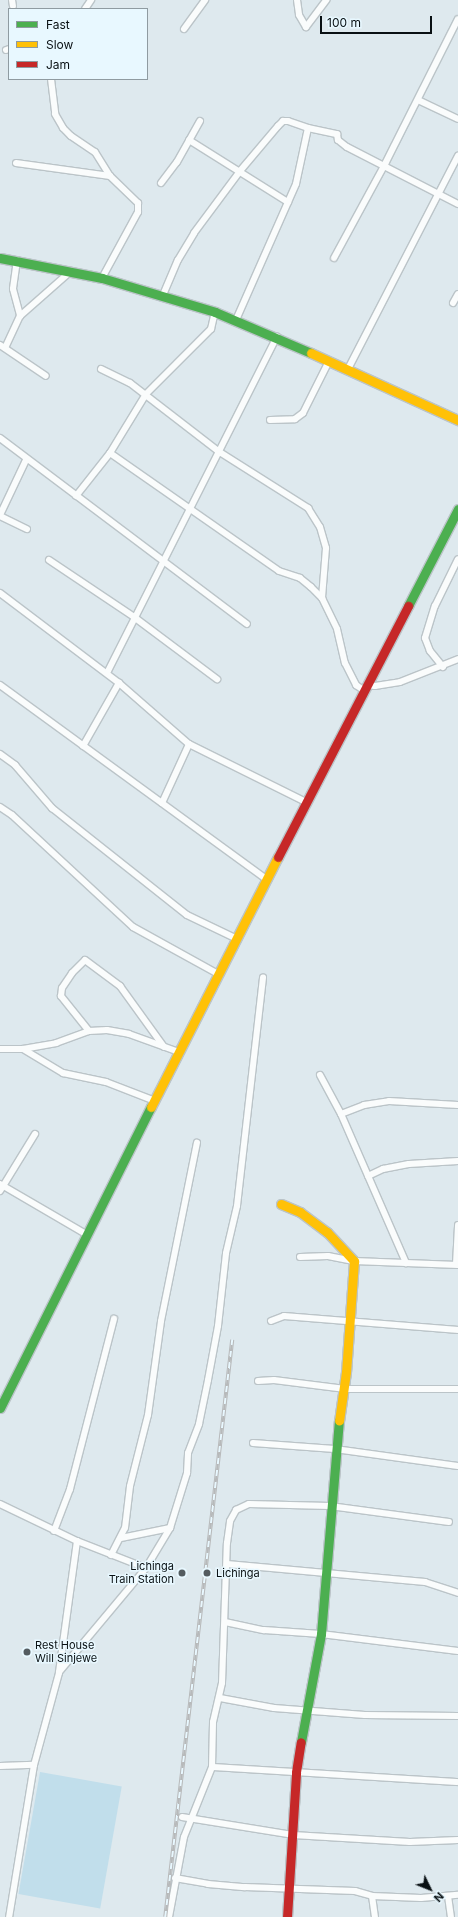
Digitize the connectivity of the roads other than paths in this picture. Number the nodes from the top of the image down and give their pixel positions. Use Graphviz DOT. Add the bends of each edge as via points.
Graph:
graph roads {
  1 [pos="206,0"];
  2 [pos="297,0"];
  3 [pos="326,0"];
  4 [pos="458,19"];
  5 [pos="184,29"];
  6 [pos="50,80"];
  7 [pos="418,100"];
  8 [pos="458,119"];
  9 [pos="200,121"];
  10 [pos="308,128"];
  11 [pos="189,140"];
  12 [pos="458,156"];
  13 [pos="16,163"];
  14 [pos="385,164"];
  15 [pos="240,171"];
  16 [pos="110,176"];
  17 [pos="161,184"];
  18 [pos="439,194"];
  19 [pos="288,202"];
  20 [pos="458,204"];
  21 [pos="0,258"];
  22 [pos="334,258"];
  23 [pos="17,260"];
  24 [pos="71,271"];
  25 [pos="102,278"];
  26 [pos="458,294"];
  27 [pos="163,295"];
  28 [pos="453,303"];
  29 [pos="215,312"];
  30 [pos="20,316"];
  31 [pos="236,320"];
  32 [pos="277,337"];
  33 [pos="3,347"];
  34 [pos="329,360"];
  35 [pos="101,369"];
  36 [pos="348,369"];
  37 [pos="46,376"];
  38 [pos="146,394"];
  39 [pos="270,420"];
  40 [pos="458,420"];
  41 [pos="0,438"];
  42 [pos="218,451"];
  43 [pos="110,453"];
  44 [pos="26,460"];
  45 [pos="76,496"];
  46 [pos="188,509"];
  47 [pos="458,509"];
  48 [pos="0,516"];
  49 [pos="27,529"];
  50 [pos="163,559"];
  51 [pos="458,559"];
  52 [pos="49,560"];
  53 [pos="0,593"];
  54 [pos="322,598"];
  55 [pos="134,616"];
  56 [pos="247,624"];
  57 [pos="458,658"];
  58 [pos="443,666"];
  59 [pos="107,673"];
  60 [pos="217,679"];
  61 [pos="119,683"];
  62 [pos="0,685"];
  63 [pos="366,688"];
  64 [pos="189,744"];
  65 [pos="83,746"];
  66 [pos="0,754"];
  67 [pos="306,802"];
  68 [pos="162,804"];
  69 [pos="0,807"];
  70 [pos="267,880"];
  71 [pos="237,939"];
  72 [pos="218,974"];
  73 [pos="264,977"];
  74 [pos="89,1031"];
  75 [pos="164,1047"];
  76 [pos="0,1049"];
  77 [pos="23,1049"];
  78 [pos="179,1052"];
  79 [pos="320,1075"];
  80 [pos="155,1101"];
  81 [pos="458,1105"];
  82 [pos="341,1114"];
  83 [pos="35,1134"];
  84 [pos="197,1143"];
  85 [pos="458,1161"];
  86 [pos="368,1176"];
  87 [pos="1,1187"];
  88 [pos="281,1204"];
  89 [pos="458,1226"];
  90 [pos="86,1234"];
  91 [pos="300,1257"];
  92 [pos="354,1261"];
  93 [pos="406,1263"];
  94 [pos="457,1265"];
  95 [pos="114,1319"];
  96 [pos="349,1320"];
  97 [pos="271,1321"];
  98 [pos="458,1330"];
  99 [pos="258,1381"];
  100 [pos="345,1389"];
  101 [pos="458,1389"];
  102 [pos="0,1408"];
  103 [pos="253,1443"];
  104 [pos="335,1449"];
  105 [pos="458,1466"];
  106 [pos="0,1504"];
  107 [pos="330,1506"];
  108 [pos="449,1522"];
  109 [pos="170,1528"];
  110 [pos="54,1531"];
  111 [pos="121,1538"];
  112 [pos="77,1541"];
  113 [pos="111,1554"];
  114 [pos="227,1564"];
  115 [pos="146,1568"];
  116 [pos="326,1574"];
  117 [pos="458,1593"];
  118 [pos="225,1622"];
  119 [pos="321,1634"];
  120 [pos="458,1651"];
  121 [pos="59,1673"];
  122 [pos="220,1698"];
  123 [pos="305,1710"];
  124 [pos="458,1716"];
  125 [pos="34,1765"];
  126 [pos="0,1766"];
  127 [pos="212,1767"];
  128 [pos="296,1772"];
  129 [pos="458,1782"];
  130 [pos="182,1817"];
  131 [pos="190,1820"];
  132 [pos="293,1835"];
  133 [pos="458,1840"];
  134 [pos="175,1878"];
  135 [pos="288,1888"];
  136 [pos="458,1895"];
  137 [pos="372,1896"];
  138 [pos="448,1896"];
  139 [pos="10,1917"];
  140 [pos="169,1917"];
  141 [pos="287,1917"];
  142 [pos="375,1917"];
  143 [pos="451,1917"];
  1 -- 5 [label="street"];
  2 -- 3 [label="street" via="299,15 306,27"];
  4 -- 7 [label="street"];
  6 -- 16 [label="street" via="55,114 63,128 95,152"];
  7 -- 8 [label="street"];
  7 -- 14 [label="street"];
  9 -- 11 [label="street"];
  10 -- 14 [label="street" via="337,134 338,140 347,147"];
  10 -- 15 [label="street" via="283,121"];
  10 -- 19 [label="street" via="296,184"];
  11 -- 15 [label="street"];
  11 -- 17 [label="street"];
  12 -- 18 [label="street"];
  13 -- 16 [label="street"];
  14 -- 18 [label="street"];
  14 -- 22 [label="street"];
  15 -- 19 [label="street"];
  15 -- 27 [label="street" via="194,233 178,260"];
  16 -- 25 [label="street" via="138,203 139,207"];
  18 -- 20 [label="street"];
  18 -- 36 [label="street"];
  19 -- 31 [label="street"];
  21 -- 23 [label="street"];
  23 -- 24 [label="street"];
  23 -- 30 [label="street" via="12,289"];
  24 -- 25 [label="street"];
  24 -- 30 [label="street"];
  25 -- 27 [label="street"];
  26 -- 28 [label="street"];
  27 -- 29 [label="street"];
  29 -- 31 [label="street"];
  29 -- 38 [label="street" via="211,329"];
  30 -- 33 [label="street"];
  31 -- 32 [label="street"];
  32 -- 34 [label="street"];
  32 -- 42 [label="street"];
  33 -- 37 [label="street"];
  34 -- 36 [label="street"];
  34 -- 39 [label="street" via="303,413 295,419"];
  35 -- 38 [label="street" via="130,382"];
  36 -- 40 [label="street"];
  38 -- 42 [label="street"];
  38 -- 43 [label="street"];
  41 -- 44 [label="street"];
  42 -- 46 [label="street"];
  42 -- 54 [label="street" via="308,508 320,526 326,548"];
  43 -- 45 [label="street"];
  43 -- 46 [label="street"];
  44 -- 45 [label="street"];
  44 -- 48 [label="street"];
  45 -- 50 [label="street"];
  46 -- 50 [label="street"];
  46 -- 54 [label="street" via="279,571 300,578"];
  47 -- 63 [label="street"];
  48 -- 49 [label="street"];
  50 -- 55 [label="street"];
  50 -- 56 [label="street"];
  51 -- 58 [label="street" via="435,606 425,638 430,651"];
  52 -- 55 [label="street"];
  53 -- 59 [label="street"];
  54 -- 63 [label="street" via="337,629 345,663 356,685"];
  55 -- 59 [label="street"];
  55 -- 60 [label="street"];
  57 -- 58 [label="street"];
  58 -- 63 [label="street" via="400,682"];
  59 -- 61 [label="street"];
  61 -- 64 [label="street"];
  61 -- 65 [label="street"];
  62 -- 65 [label="street"];
  63 -- 67 [label="street"];
  64 -- 67 [label="street"];
  64 -- 68 [label="street"];
  65 -- 68 [label="street"];
  66 -- 71 [label="street" via="15,765 52,808 187,915"];
  67 -- 70 [label="street"];
  68 -- 70 [label="street"];
  69 -- 72 [label="street" via="12,815 133,927"];
  70 -- 71 [label="street"];
  71 -- 72 [label="street"];
  72 -- 78 [label="street"];
  73 -- 109 [label="street" via="237,1206 226,1253 216,1334 199,1424 188,1452 187,1473"];
  74 -- 75 [label="street" via="107,1030 129,1034"];
  74 -- 75 [label="street" via="61,996 62,988 85,960 120,986"];
  74 -- 77 [label="street" via="56,1043"];
  75 -- 78 [label="street"];
  76 -- 77 [label="street"];
  77 -- 80 [label="street" via="63,1073 106,1082"];
  78 -- 80 [label="street"];
  79 -- 82 [label="street"];
  80 -- 90 [label="street"];
  81 -- 82 [label="street" via="389,1101 364,1105"];
  82 -- 86 [label="street"];
  83 -- 87 [label="street"];
  84 -- 111 [label="street" via="161,1321 148,1415"];
  85 -- 86 [label="street" via="409,1164 383,1169"];
  86 -- 93 [label="street"];
  87 -- 90 [label="street"];
  88 -- 92 [label="street" via="300,1212 327,1232"];
  89 -- 94 [label="street"];
  90 -- 102 [label="street"];
  91 -- 92 [label="street" via="328,1256"];
  92 -- 93 [label="street"];
  92 -- 96 [label="street"];
  93 -- 94 [label="street"];
  95 -- 110 [label="street" via="74,1475"];
  96 -- 97 [label="street" via="284,1316"];
  96 -- 98 [label="street"];
  96 -- 100 [label="street"];
  99 -- 100 [label="street" via="274,1380"];
  100 -- 101 [label="street"];
  100 -- 104 [label="street"];
  103 -- 104 [label="street"];
  104 -- 105 [label="street"];
  104 -- 107 [label="street"];
  106 -- 110 [label="street"];
  107 -- 108 [label="street"];
  107 -- 114 [label="street" via="249,1504 236,1510 230,1521"];
  107 -- 116 [label="street"];
  109 -- 111 [label="street"];
  109 -- 115 [label="street"];
  110 -- 112 [label="street"];
  111 -- 113 [label="street"];
  112 -- 113 [label="street"];
  112 -- 121 [label="street"];
  113 -- 115 [label="street"];
  114 -- 116 [label="street"];
  114 -- 118 [label="street"];
  115 -- 121 [label="street"];
  116 -- 117 [label="street" via="425,1582"];
  116 -- 119 [label="street"];
  118 -- 119 [label="street" via="264,1630"];
  118 -- 122 [label="street"];
  119 -- 120 [label="street"];
  119 -- 123 [label="street"];
  121 -- 125 [label="street"];
  122 -- 123 [label="street" via="274,1708"];
  122 -- 127 [label="street" via="213,1722"];
  123 -- 124 [label="street" via="365,1715"];
  123 -- 128 [label="street"];
  125 -- 126 [label="street"];
  125 -- 139 [label="street"];
  127 -- 128 [label="street"];
  127 -- 131 [label="street"];
  128 -- 129 [label="street"];
  128 -- 132 [label="street"];
  130 -- 131 [label="street"];
  131 -- 132 [label="street"];
  131 -- 134 [label="street"];
  132 -- 133 [label="street" via="410,1842"];
  132 -- 135 [label="street"];
  134 -- 135 [label="street" via="208,1884"];
  134 -- 140 [label="street"];
  135 -- 137 [label="street" via="355,1891"];
  135 -- 141 [label="street"];
  136 -- 138 [label="street"];
  137 -- 138 [label="street"];
  137 -- 142 [label="street"];
  138 -- 143 [label="street"];
}
